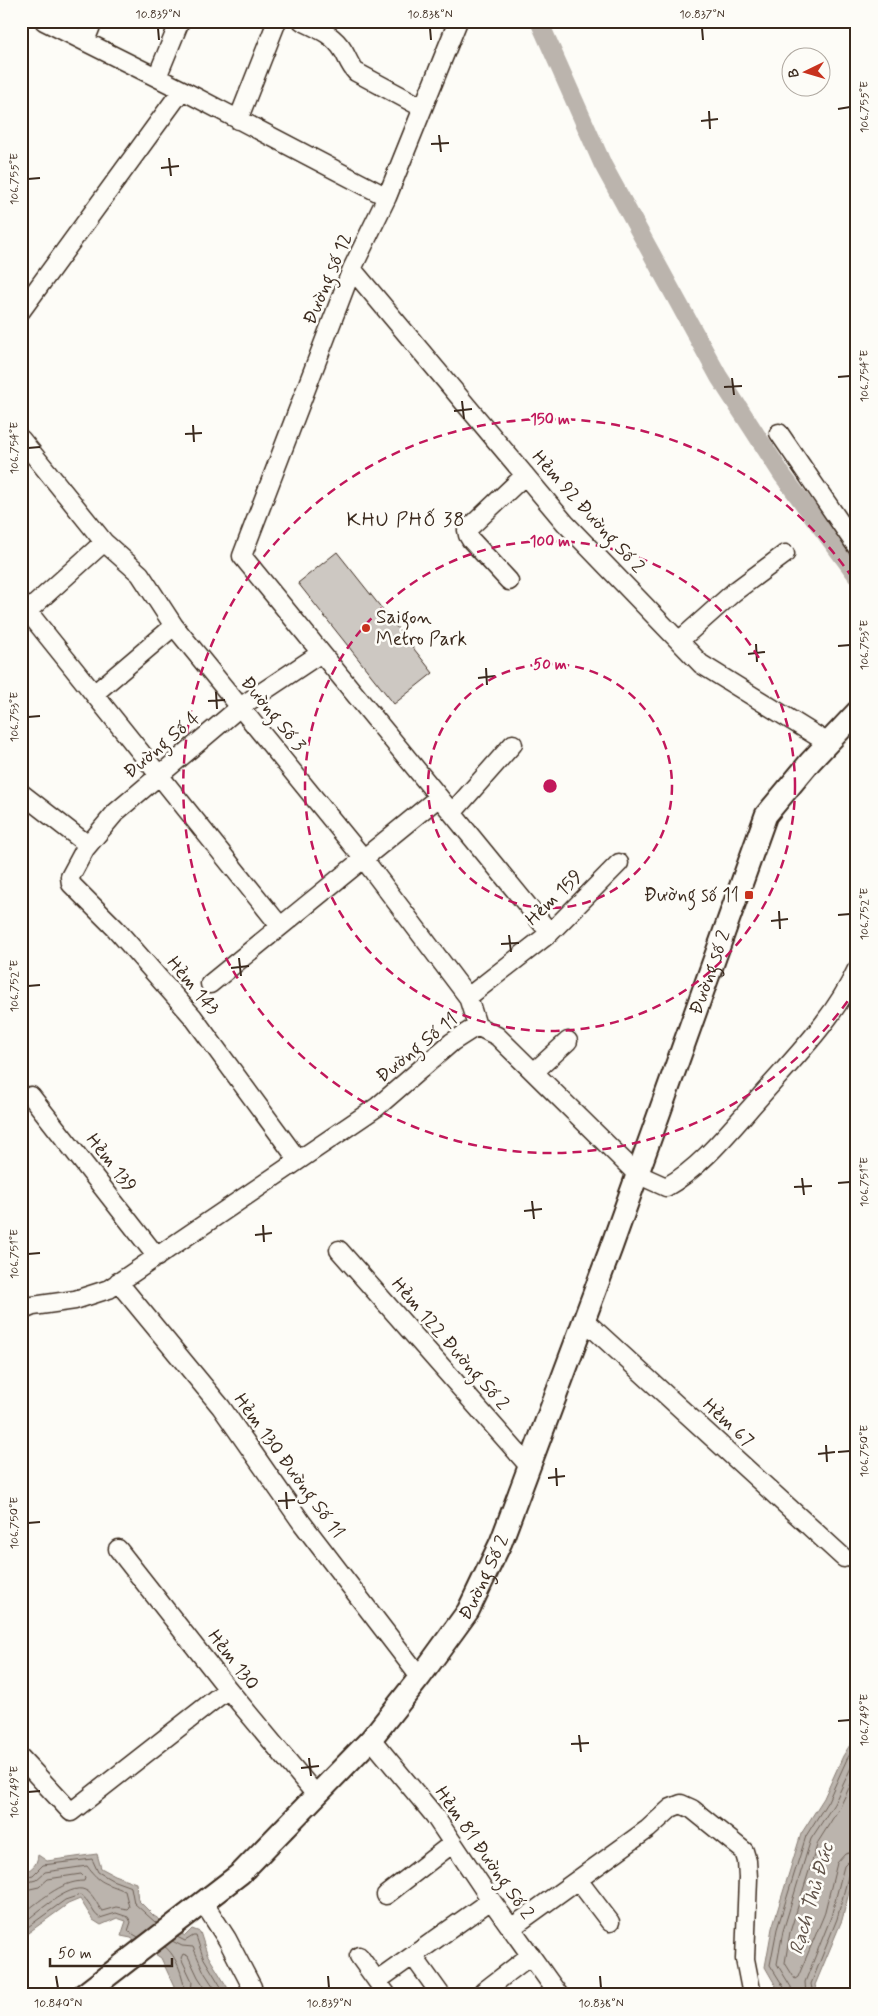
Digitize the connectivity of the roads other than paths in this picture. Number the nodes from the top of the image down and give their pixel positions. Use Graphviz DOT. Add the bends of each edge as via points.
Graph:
graph roads {
  1 [pos="44,21"];
  2 [pos="93,21"];
  3 [pos="180,21"];
  4 [pos="277,21"];
  5 [pos="302,21"];
  6 [pos="458,21"];
  7 [pos="84,41"];
  8 [pos="156,77"];
  9 [pos="182,90"];
  10 [pos="423,108"];
  11 [pos="238,120"];
  12 [pos="387,198"];
  13 [pos="352,269"];
  14 [pos="21,311"];
  15 [pos="780,434"];
  16 [pos="21,439"];
  17 [pos="524,475"];
  18 [pos="104,542"];
  19 [pos="857,547"];
  20 [pos="785,554"];
  21 [pos="509,580"];
  22 [pos="23,610"];
  23 [pos="174,626"];
  24 [pos="679,641"];
  25 [pos="321,652"];
  26 [pos="94,694"];
  27 [pos="240,708"];
  28 [pos="857,712"];
  29 [pos="828,743"];
  30 [pos="513,744"];
  31 [pos="160,776"];
  32 [pos="21,793"];
  33 [pos="438,796"];
  34 [pos="452,813"];
  35 [pos="88,845"];
  36 [pos="363,858"];
  37 [pos="620,864"];
  38 [pos="280,926"];
  39 [pos="550,933"];
  40 [pos="857,969"];
  41 [pos="210,984"];
  42 [pos="853,991"];
  43 [pos="468,997"];
  44 [pos="477,1026"];
  45 [pos="568,1041"];
  46 [pos="534,1072"];
  47 [pos="31,1096"];
  48 [pos="298,1160"];
  49 [pos="637,1174"];
  50 [pos="339,1250"];
  51 [pos="157,1256"];
  52 [pos="118,1282"];
  53 [pos="21,1311"];
  54 [pos="584,1320"];
  55 [pos="529,1466"];
  56 [pos="118,1549"];
  57 [pos="844,1558"];
  58 [pos="420,1677"];
  59 [pos="228,1689"];
  60 [pos="371,1740"];
  61 [pos="21,1758"];
  62 [pos="317,1796"];
  63 [pos="453,1843"];
  64 [pos="578,1880"];
  65 [pos="386,1895"];
  66 [pos="491,1900"];
  67 [pos="203,1902"];
  68 [pos="610,1922"];
  69 [pos="512,1928"];
  70 [pos="531,1955"];
  71 [pos="359,1956"];
  72 [pos="413,1956"];
  73 [pos="382,1988"];
  74 [pos="483,1992"];
  75 [pos="82,1995"];
  76 [pos="252,1995"];
  77 [pos="441,1995"];
  78 [pos="559,1995"];
  79 [pos="752,1995"];
  1 -- 7 [label="street"];
  2 -- 7 [label="street"];
  3 -- 8 [label="street"];
  4 -- 11 [label="street"];
  5 -- 10 [label="street" via="336,41 356,72"];
  6 -- 10 [label="street, Đường số 12"];
  7 -- 8 [label="street"];
  8 -- 9 [label="street"];
  9 -- 11 [label="street"];
  9 -- 14 [label="street"];
  10 -- 12 [label="street, Đường số 12"];
  11 -- 12 [label="street"];
  12 -- 13 [label="street, Đường số 12"];
  13 -- 17 [label="street, Hẻm 92 Đường Số 2"];
  13 -- 25 [label="street, Đường số 12" via="242,556"];
  15 -- 19 [label="street"];
  16 -- 18 [label="street, Đường Số 3"];
  17 -- 21 [label="street" via="467,530 471,540"];
  17 -- 24 [label="street, Hẻm 92 Đường Số 2" via="565,523"];
  18 -- 22 [label="street"];
  18 -- 23 [label="street, Đường Số 3" via="140,574"];
  20 -- 24 [label="street" via="734,592"];
  22 -- 26 [label="street"];
  23 -- 26 [label="street"];
  23 -- 27 [label="street, Đường Số 3"];
  24 -- 29 [label="street, Hẻm 92 Đường Số 2" via="701,664"];
  25 -- 27 [label="street, Đường Số 4"];
  25 -- 33 [label="street"];
  26 -- 31 [label="street"];
  27 -- 31 [label="street, Đường Số 4"];
  27 -- 36 [label="street, Đường Số 3"];
  28 -- 29 [label="street, Đường số 2"];
  29 -- 49 [label="street, Đường số 2" via="766,815"];
  30 -- 34 [label="street"];
  31 -- 35 [label="street, Đường Số 4" via="116,812"];
  31 -- 38 [label="street"];
  32 -- 35 [label="street"];
  33 -- 34 [label="street"];
  33 -- 36 [label="street"];
  34 -- 39 [label="street"];
  35 -- 48 [label="street, Hẻm 143" via="71,874 71,884 115,928 193,1017"];
  36 -- 38 [label="street"];
  36 -- 43 [label="street, Đường Số 3"];
  37 -- 39 [label="street, Hẻm 159"];
  38 -- 41 [label="street"];
  39 -- 43 [label="street, Hẻm 159"];
  40 -- 42 [label="street, Đường Số 11"];
  42 -- 49 [label="street, Đường Số 11" via="723,1138 679,1180 666,1187"];
  43 -- 44 [label="street, Đường Số 3"];
  44 -- 46 [label="street, Đường Số 11" via="497,1036"];
  44 -- 48 [label="street, Đường Số 11" via="452,1042 377,1107"];
  45 -- 46 [label="street"];
  46 -- 49 [label="street, Đường Số 11"];
  47 -- 51 [label="street, Hẻm 139"];
  48 -- 51 [label="street, Đường Số 11"];
  49 -- 54 [label="street, Đường Số 2"];
  50 -- 55 [label="street, Hẻm 122 Đường Số 2"];
  51 -- 52 [label="street, Đường Số 11"];
  52 -- 53 [label="street, Đường Số 11" via="109,1289 74,1300"];
  52 -- 58 [label="street, Hẻm 130 Đường Số 11" via="222,1407 302,1523"];
  54 -- 55 [label="street, Đường Số 2"];
  54 -- 57 [label="street, Hẻm 67"];
  55 -- 58 [label="street, Đường Số 2" via="500,1542 468,1611"];
  56 -- 59 [label="street, Hẻm 130"];
  58 -- 60 [label="street, Đường Số 2"];
  59 -- 61 [label="street" via="72,1812"];
  59 -- 62 [label="street, Hẻm 130"];
  60 -- 62 [label="street, Đường Số 2"];
  60 -- 63 [label="street, Hẻm 81 Đường Số 2" via="434,1815"];
  62 -- 67 [label="street, Đường Số 2" via="241,1873"];
  63 -- 65 [label="street"];
  63 -- 66 [label="street, Hẻm 81 Đường Số 2"];
  64 -- 68 [label="street"];
  64 -- 69 [label="street"];
  64 -- 79 [label="street" via="648,1829 671,1808 681,1804 692,1809 744,1851 747,1861 746,1959"];
  66 -- 69 [label="street, Hẻm 81 Đường Số 2"];
  66 -- 72 [label="street"];
  67 -- 75 [label="street, Đường Số 2"];
  67 -- 76 [label="street" via="227,1939 252,1988"];
  69 -- 70 [label="street, Hẻm 81 Đường Số 2"];
  70 -- 74 [label="street"];
  70 -- 78 [label="street, Hẻm 81 Đường Số 2"];
  71 -- 73 [label="street"];
  72 -- 73 [label="street"];
  72 -- 77 [label="street"];
}
